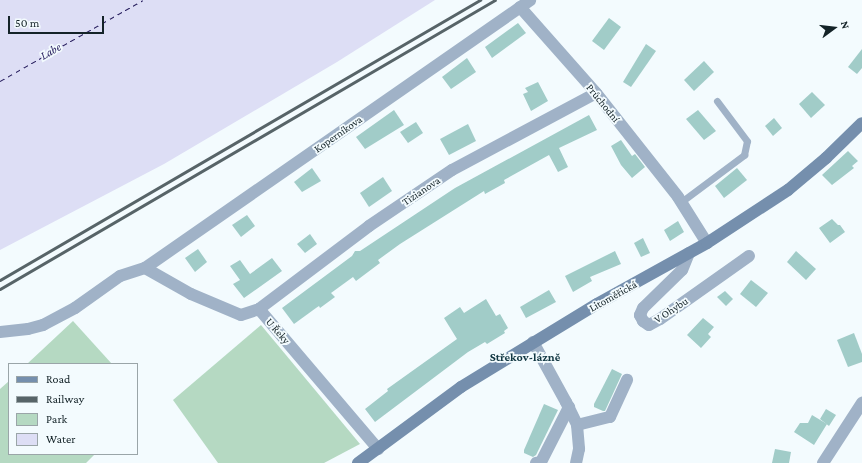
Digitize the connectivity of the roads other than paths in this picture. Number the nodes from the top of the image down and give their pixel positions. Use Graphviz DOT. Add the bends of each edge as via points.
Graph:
graph roads {
  1 [pos="530,0"];
  2 [pos="520,7"];
  3 [pos="596,93"];
  4 [pos="717,101"];
  5 [pos="862,125"];
  6 [pos="682,202"];
  7 [pos="707,243"];
  8 [pos="689,253"];
  9 [pos="749,256"];
  10 [pos="146,268"];
  11 [pos="259,309"];
  12 [pos="0,332"];
  13 [pos="533,342"];
  14 [pos="627,380"];
  15 [pos="862,403"];
  16 [pos="569,407"];
  17 [pos="577,425"];
  18 [pos="378,449"];
  19 [pos="358,463"];
  20 [pos="536,463"];
  21 [pos="576,463"];
  22 [pos="823,463"];
  1 -- 2 [label="street, Koperníkova"];
  2 -- 3 [label="street, Průchodní"];
  2 -- 10 [label="street, Koperníkova"];
  3 -- 6 [label="street, Průchodní"];
  3 -- 11 [label="street, Tizianova" via="452,170 369,226"];
  4 -- 6 [label="lane" via="747,141 744,155"];
  5 -- 7 [label="main road, Litoměřická" via="788,190"];
  6 -- 7 [label="street, Průchodní"];
  7 -- 8 [label="main road, Litoměřická"];
  8 -- 9 [label="street, V Ohybu" via="682,270 643,308 640,315 648,325"];
  8 -- 13 [label="main road, Litoměřická"];
  10 -- 11 [label="street, U Řeky" via="191,294 241,315"];
  10 -- 12 [label="street, Koperníkova" via="120,276 76,308 43,325"];
  11 -- 18 [label="street, U Řeky"];
  13 -- 16 [label="street"];
  13 -- 18 [label="main road, Litoměřická" via="461,387"];
  14 -- 17 [label="street" via="610,417"];
  15 -- 22 [label="street"];
  16 -- 17 [label="street"];
  16 -- 20 [label="street" via="541,462"];
  17 -- 21 [label="street" via="579,449"];
  18 -- 19 [label="main road, Litoměřická"];
}
